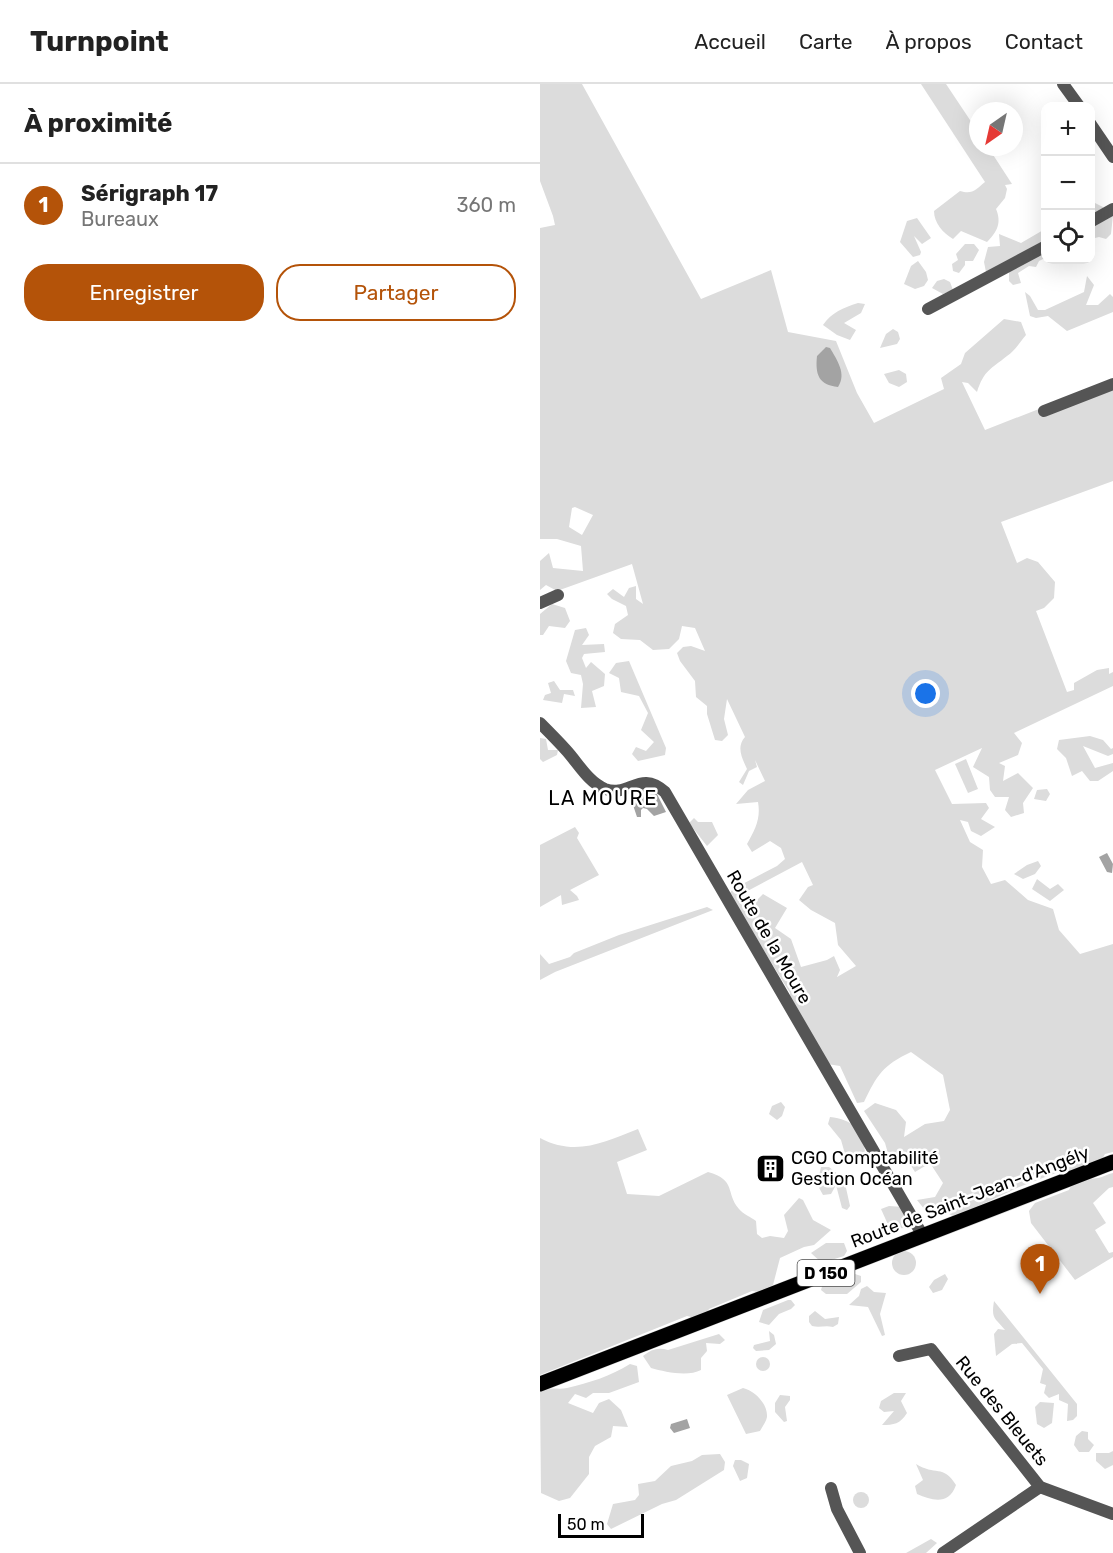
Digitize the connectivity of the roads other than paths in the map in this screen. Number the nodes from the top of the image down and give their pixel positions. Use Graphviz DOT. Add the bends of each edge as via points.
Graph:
graph roads {
  1 [pos="1064,84"];
  2 [pos="1076,102"];
  3 [pos="1095,131"];
  4 [pos="1113,158"];
  5 [pos="1113,209"];
  6 [pos="1095,219"];
  7 [pos="1041,249"];
  8 [pos="928,309"];
  9 [pos="1113,384"];
  10 [pos="1044,411"];
  11 [pos="558,595"];
  12 [pos="540,603"];
  13 [pos="540,723"];
  14 [pos="1113,1162"];
  15 [pos="923,1236"];
  16 [pos="899,1356"];
  17 [pos="540,1384"];
  18 [pos="1040,1487"];
  19 [pos="831,1488"];
  20 [pos="1113,1514"];
  21 [pos="860,1553"];
  22 [pos="943,1553"];
  1 -- 2 [label="street"];
  3 -- 4 [label="street"];
  5 -- 6 [label="street"];
  7 -- 8 [label="street"];
  9 -- 10 [label="street"];
  11 -- 12 [label="street"];
  13 -- 15 [label="street, Route de la Moure" via="594,784 615,791 648,781 665,792"];
  14 -- 15 [label="main road, Route de Saint-Jean-d'Angély / D 150"];
  15 -- 17 [label="main road, Route de Saint-Jean-d'Angély / D 150"];
  16 -- 18 [label="street, Rue des Bleuets" via="931,1349"];
  18 -- 20 [label="street, Rue des Bleuets"];
  18 -- 22 [label="street"];
  19 -- 21 [label="street" via="837,1509"];
}
